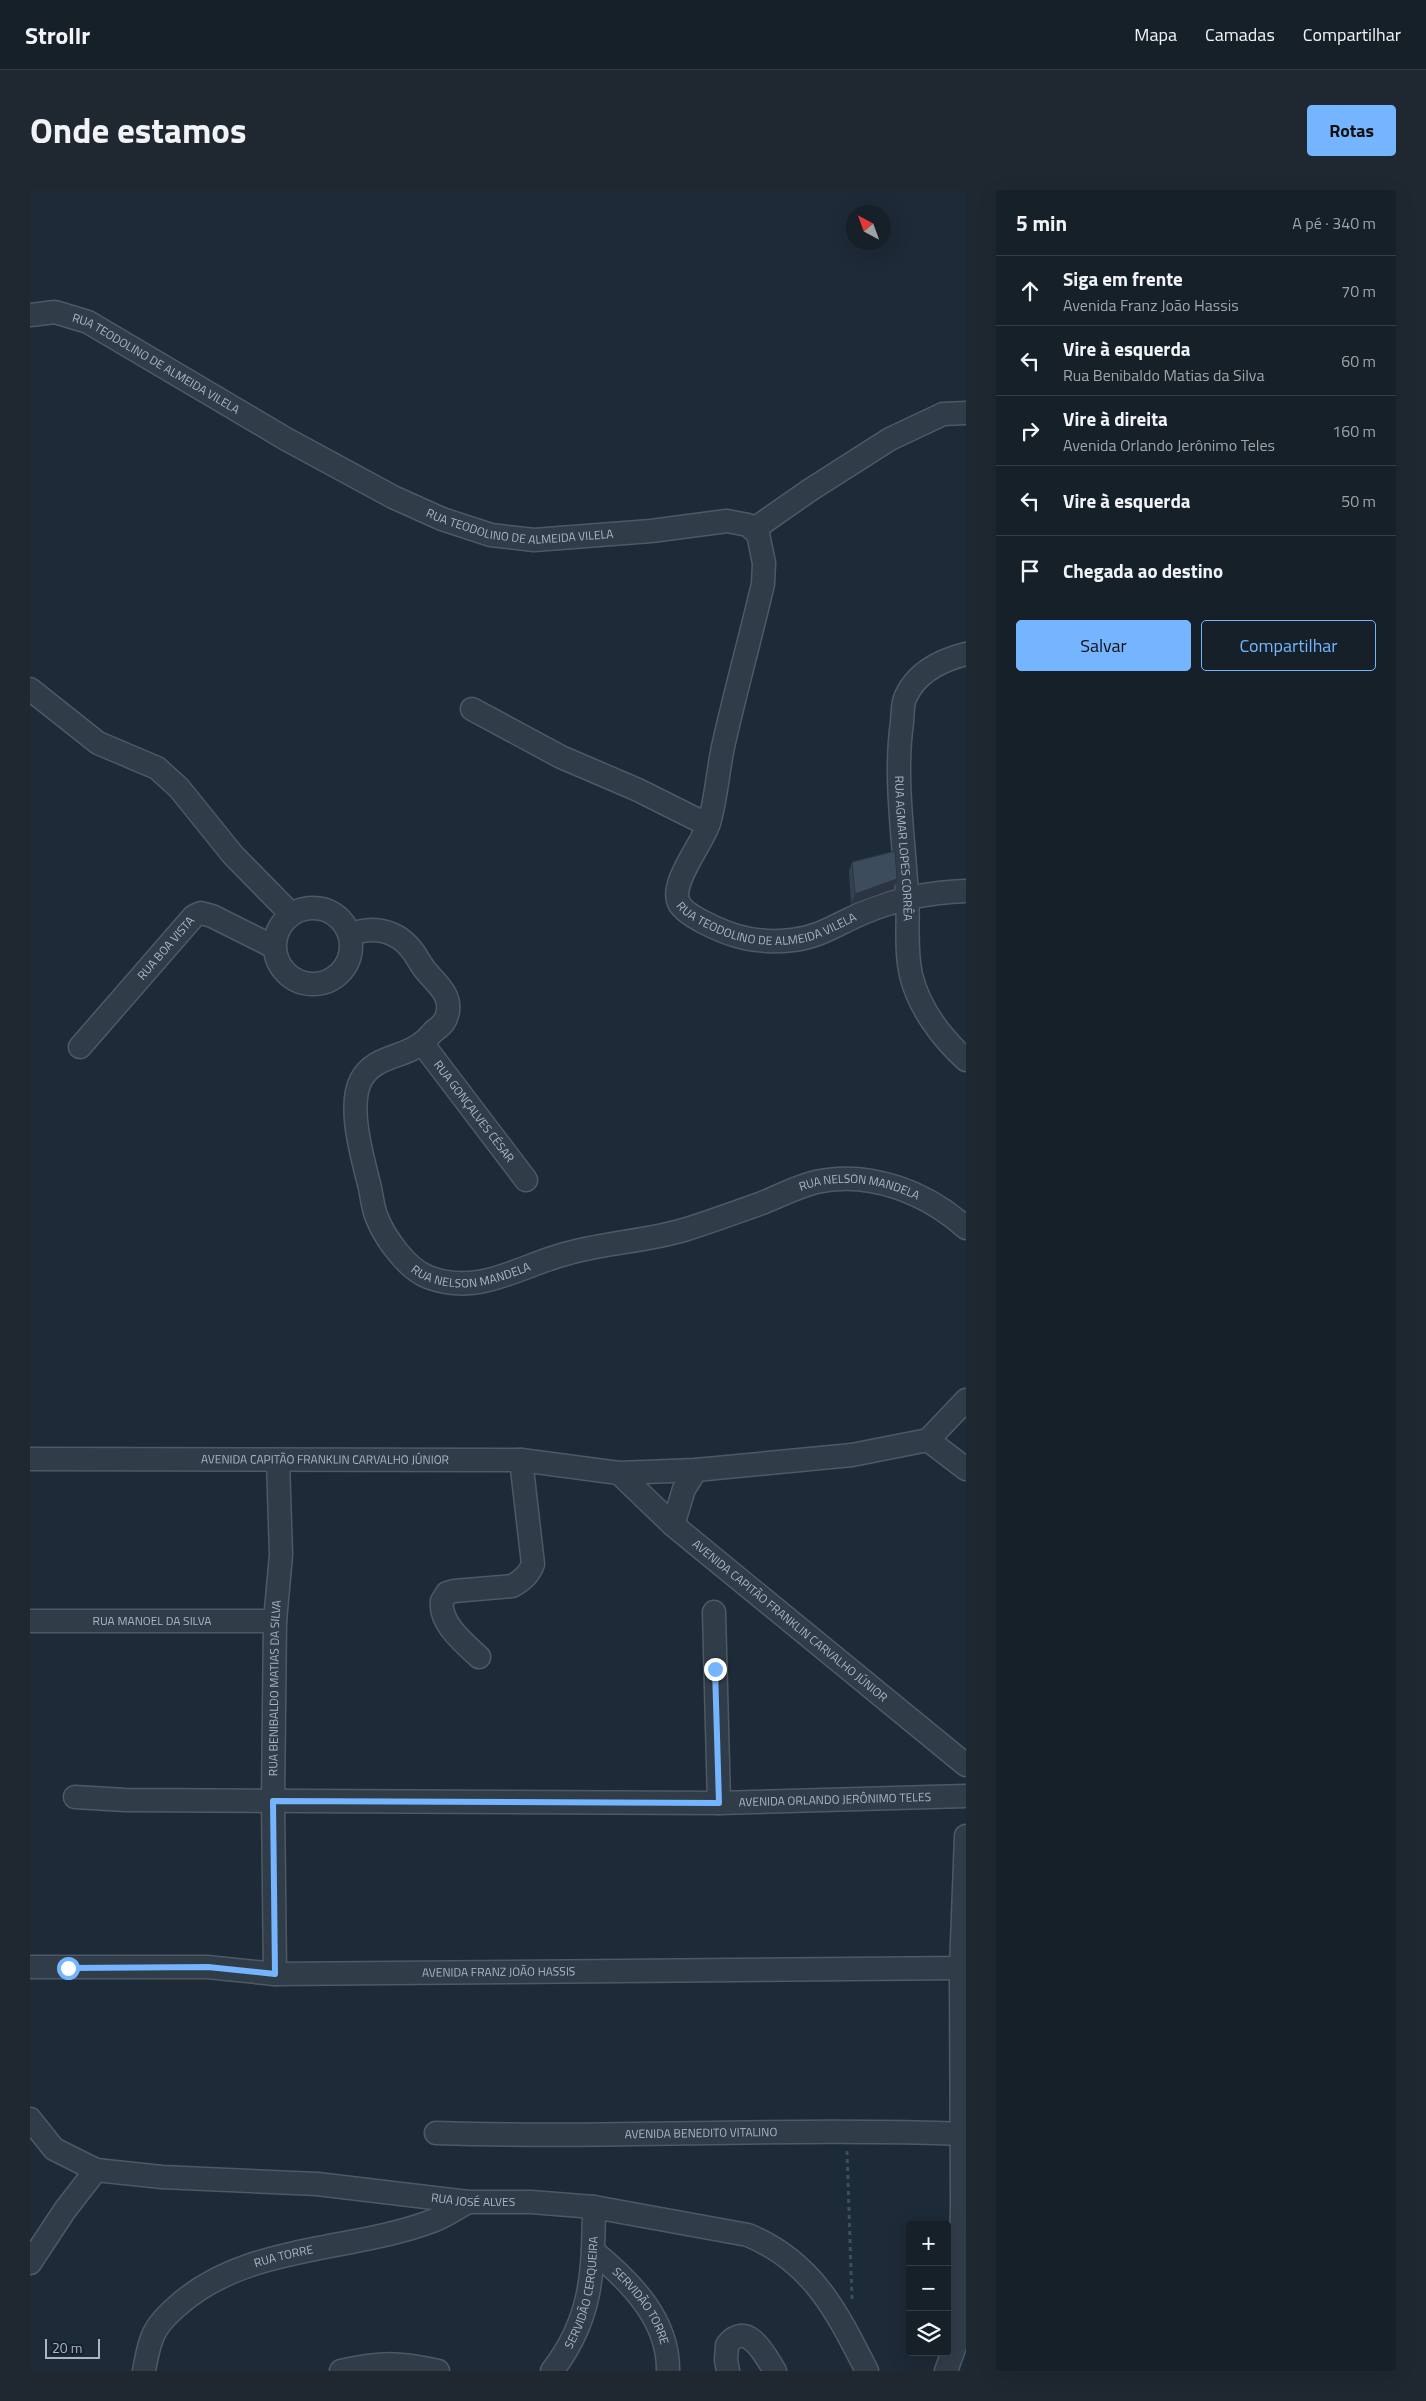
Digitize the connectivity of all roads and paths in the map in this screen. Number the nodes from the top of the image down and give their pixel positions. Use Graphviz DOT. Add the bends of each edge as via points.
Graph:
graph roads {
  1 [pos="30,315"];
  2 [pos="966,413"];
  3 [pos="754,529"];
  4 [pos="966,654"];
  5 [pos="30,689"];
  6 [pos="472,709"];
  7 [pos="708,825"];
  8 [pos="966,891"];
  9 [pos="907,898"];
  10 [pos="291,914"];
  11 [pos="350,935"];
  12 [pos="274,948"];
  13 [pos="422,1043"];
  14 [pos="80,1047"];
  15 [pos="966,1060"];
  16 [pos="526,1180"];
  17 [pos="966,1228"];
  18 [pos="966,1400"];
  19 [pos="928,1440"];
  20 [pos="30,1459"];
  21 [pos="522,1460"];
  22 [pos="278,1461"];
  23 [pos="966,1469"];
  24 [pos="696,1470"];
  25 [pos="618,1473"];
  26 [pos="673,1525"];
  27 [pos="714,1612"];
  28 [pos="30,1621"];
  29 [pos="275,1621"];
  30 [pos="478,1657"];
  31 [pos="966,1765"];
  32 [pos="966,1796"];
  33 [pos="75,1797"];
  34 [pos="273,1801"];
  35 [pos="719,1803"];
  36 [pos="966,1836"];
  37 [pos="30,1967"];
  38 [pos="963,1968"];
  39 [pos="275,1974"];
  40 [pos="30,2119"];
  41 [pos="846,2132"];
  42 [pos="436,2133"];
  43 [pos="964,2134"];
  44 [pos="96,2170"];
  45 [pos="468,2202"];
  46 [pos="594,2207"];
  47 [pos="594,2251"];
  48 [pos="30,2263"];
  49 [pos="852,2306"];
  50 [pos="144,2371"];
  51 [pos="341,2371"];
  52 [pos="438,2371"];
  53 [pos="552,2371"];
  54 [pos="668,2371"];
  55 [pos="728,2371"];
  56 [pos="775,2371"];
  57 [pos="867,2371"];
  58 [pos="946,2371"];
  1 -- 3 [label="street, RUA TEODOLINO DE ALMEIDA VILELA" via="55,312 88,322 286,439 393,497 442,519 491,534 534,540 651,531 727,521"];
  2 -- 3 [label="street" via="943,414 890,439"];
  3 -- 7 [label="street, RUA TEODOLINO DE ALMEIDA VILELA" via="764,563 763,584 724,739"];
  4 -- 9 [label="street, RUA AGMAR LOPES CORRÊA" via="946,659 929,670 905,697 900,737 900,807"];
  5 -- 10 [label="street" via="98,744 158,768 179,788 233,855"];
  6 -- 7 [label="street" via="561,757"];
  7 -- 9 [label="street, RUA TEODOLINO DE ALMEIDA VILELA" via="683,872 678,902 698,919 737,936 769,941 811,937 830,931 864,912"];
  8 -- 9 [label="street"];
  9 -- 15 [label="street, RUA AGMAR LOPES CORRÊA" via="907,952 912,977 938,1030"];
  10 -- 11 [label="street" via="305,908 333,912 344,922"];
  10 -- 12 [label="street" via="282,923"];
  11 -- 12 [label="street" via="352,951 346,966 334,978 320,984 303,983 288,976 278,964"];
  11 -- 13 [label="street, RUA NELSON MANDELA" via="372,928 393,934 410,948 447,994 447,1018"];
  12 -- 14 [label="street, RUA BOA VISTA" via="212,916 201,913 194,916"];
  13 -- 16 [label="street, RUA GONÇALVES CÉSAR"];
  13 -- 17 [label="street, RUA NELSON MANDELA" via="382,1060 361,1080 356,1129 377,1219 402,1258 430,1278 461,1284 485,1283 568,1253 685,1230 819,1182 857,1179 885,1184 939,1206"];
  18 -- 19 [label="street"];
  19 -- 23 [label="street"];
  19 -- 24 [label="street, AVENIDA CAPITÃO FRANKLIN CARVALHO JÚNIOR" via="852,1455"];
  20 -- 22 [label="street, AVENIDA CAPITÃO FRANKLIN CARVALHO JÚNIOR"];
  21 -- 22 [label="street, AVENIDA CAPITÃO FRANKLIN CARVALHO JÚNIOR"];
  21 -- 25 [label="street, AVENIDA CAPITÃO FRANKLIN CARVALHO JÚNIOR"];
  21 -- 30 [label="street" via="533,1564 531,1571 512,1586 454,1591 447,1593 442,1601 443,1614 451,1628"];
  22 -- 29 [label="street, RUA BENIBALDO MATIAS DA SILVA" via="281,1555"];
  24 -- 25 [label="street, AVENIDA CAPITÃO FRANKLIN CARVALHO JÚNIOR"];
  24 -- 26 [label="street" via="684,1489"];
  25 -- 26 [label="street, AVENIDA CAPITÃO FRANKLIN CARVALHO JÚNIOR"];
  26 -- 31 [label="street, AVENIDA CAPITÃO FRANKLIN CARVALHO JÚNIOR"];
  27 -- 35 [label="street"];
  28 -- 29 [label="street, RUA MANOEL DA SILVA"];
  29 -- 34 [label="street, RUA BENIBALDO MATIAS DA SILVA"];
  32 -- 35 [label="street, AVENIDA ORLANDO JERÔNIMO TELES"];
  33 -- 34 [label="street, AVENIDA ORLANDO JERÔNIMO TELES"];
  34 -- 35 [label="street, AVENIDA ORLANDO JERÔNIMO TELES"];
  34 -- 39 [label="street, RUA BENIBALDO MATIAS DA SILVA"];
  36 -- 38 [label="street"];
  37 -- 39 [label="street, AVENIDA FRANZ JOÃO HASSIS" via="208,1967"];
  38 -- 39 [label="street, AVENIDA FRANZ JOÃO HASSIS"];
  38 -- 43 [label="street"];
  40 -- 44 [label="street, RUA JOSÉ ALVES" via="54,2149"];
  41 -- 42 [label="street, AVENIDA BENEDITO VITALINO" via="510,2136"];
  41 -- 43 [label="street, AVENIDA BENEDITO VITALINO"];
  41 -- 49 [label="path"];
  43 -- 58 [label="street" via="960,2288 955,2346"];
  44 -- 45 [label="street, RUA JOSÉ ALVES" via="162,2177 317,2184"];
  44 -- 48 [label="street"];
  45 -- 46 [label="street, RUA JOSÉ ALVES"];
  45 -- 50 [label="street, RUA TORRE" via="435,2220 363,2240 264,2261 207,2284 164,2319 152,2337"];
  46 -- 47 [label="street, SERVIDÃO CERQUEIRA"];
  46 -- 57 [label="street, RUA JOSÉ ALVES" via="720,2229 767,2243 812,2278 834,2309"];
  47 -- 53 [label="street, SERVIDÃO CERQUEIRA" via="588,2302 582,2322"];
  47 -- 54 [label="street, SERVIDÃO TORRE" via="623,2276 652,2314 665,2342"];
  51 -- 52 [label="street" via="405,2363"];
  55 -- 56 [label="street" via="727,2345 737,2336 743,2336 756,2343"];
}
